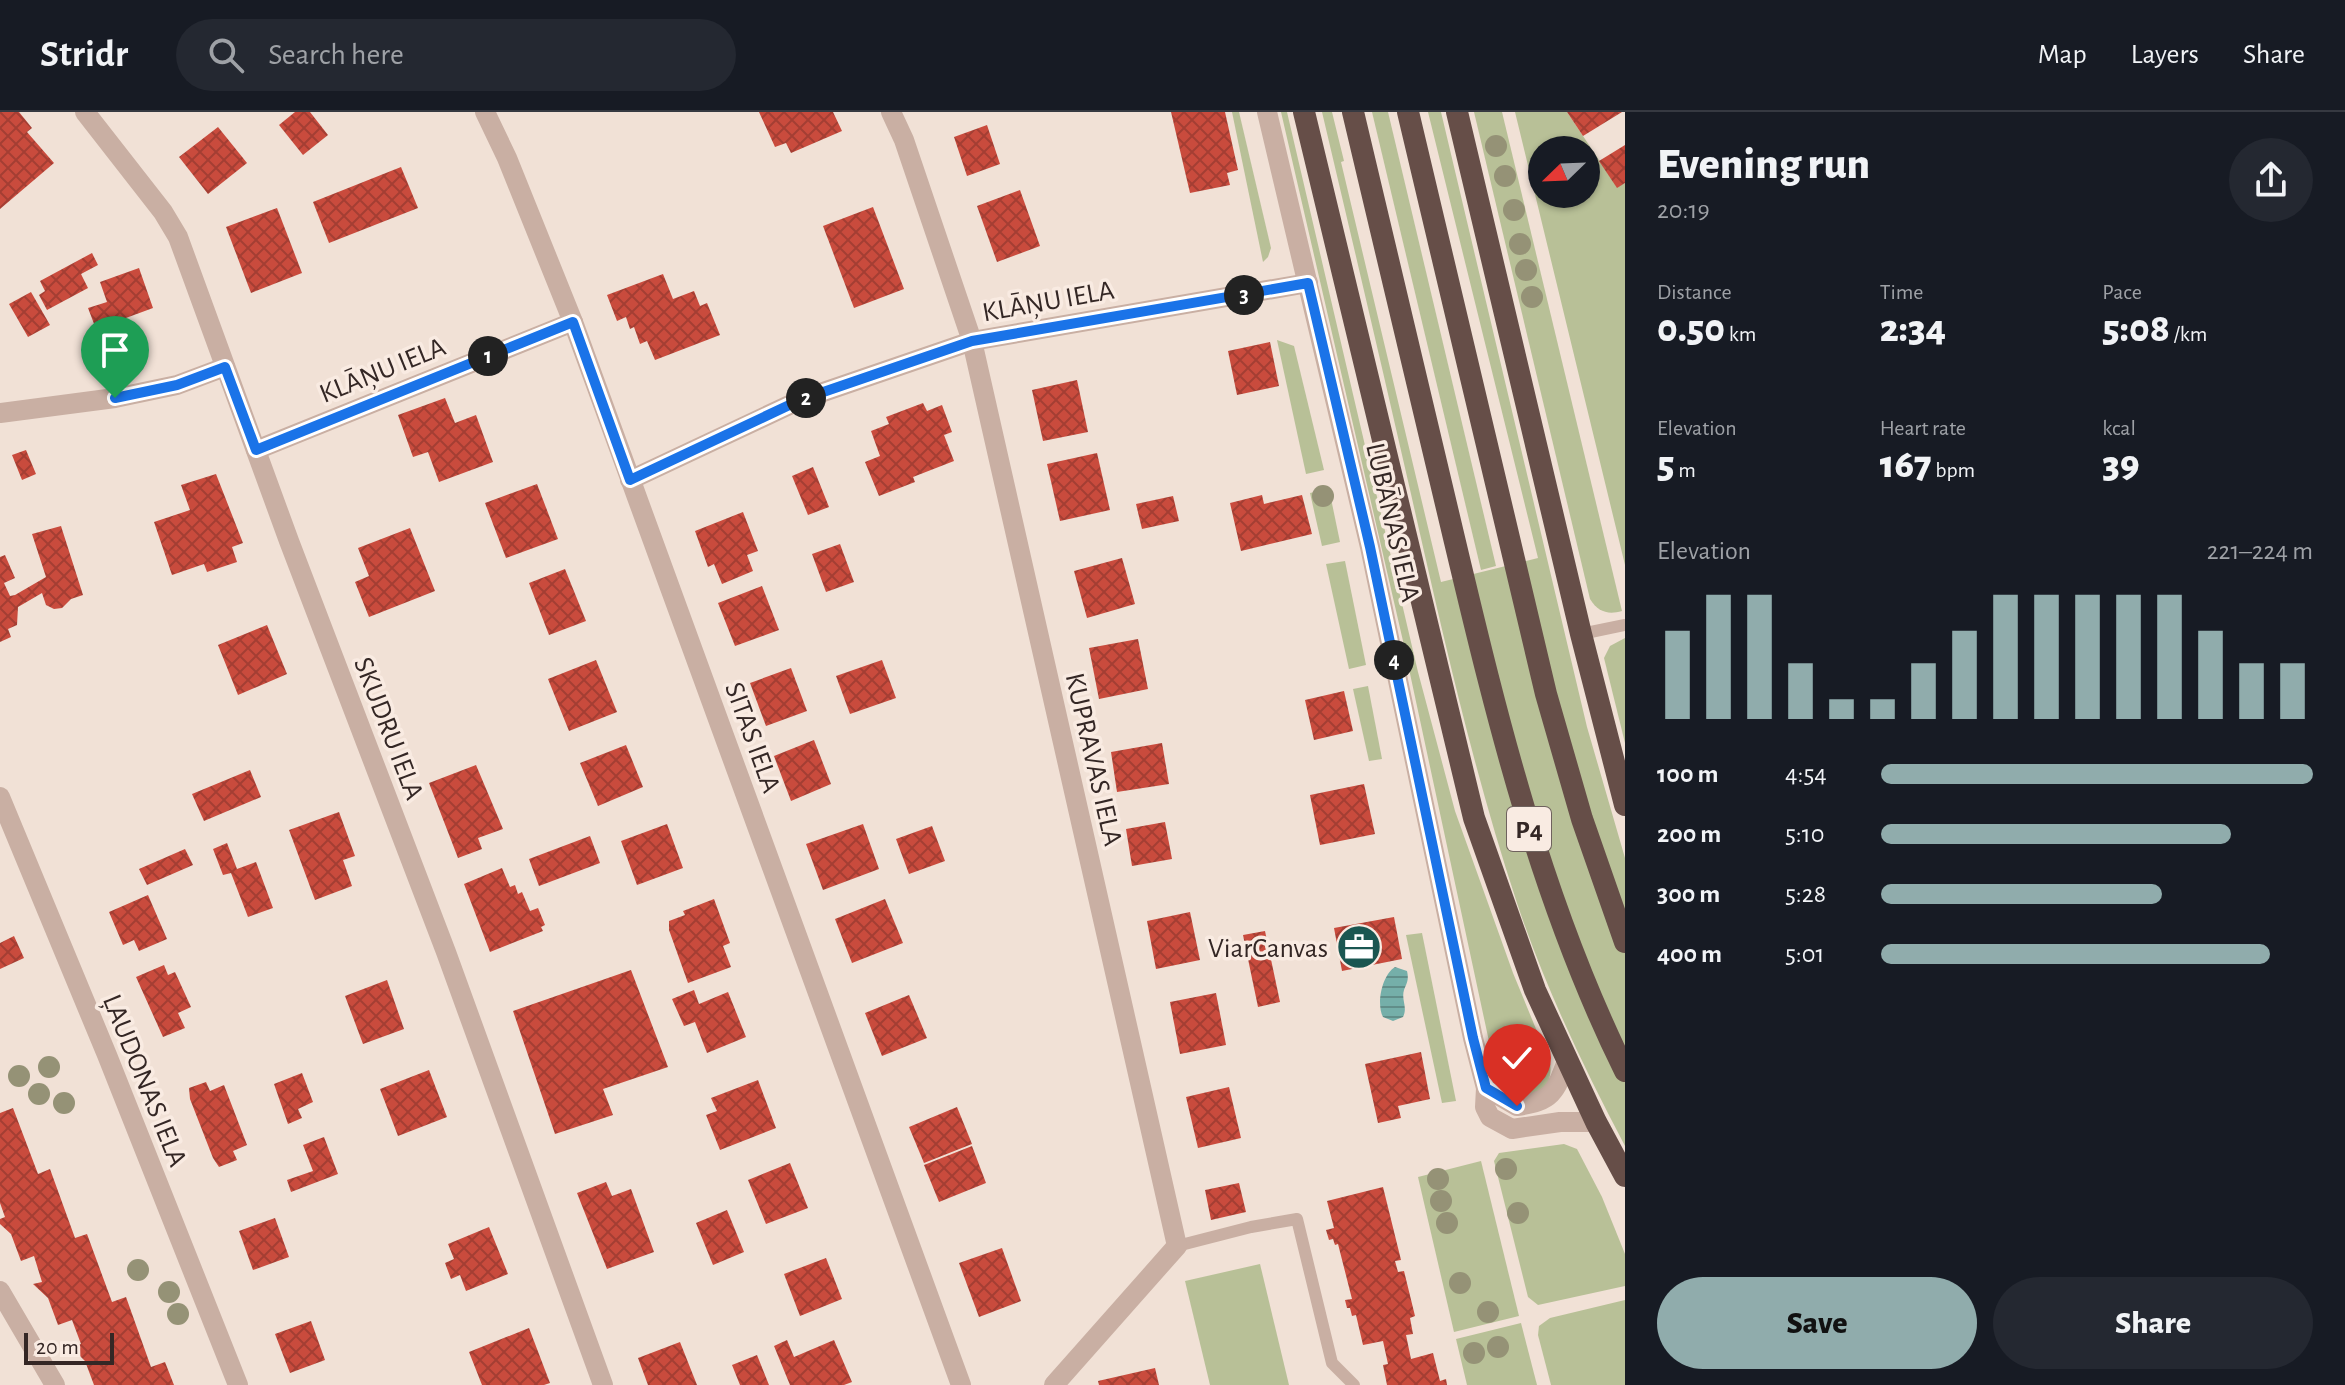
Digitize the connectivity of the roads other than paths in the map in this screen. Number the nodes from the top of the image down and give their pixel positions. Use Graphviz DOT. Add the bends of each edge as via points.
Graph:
graph roads {
  1 [pos="85,112"];
  2 [pos="485,112"];
  3 [pos="891,112"];
  4 [pos="1267,112"];
  5 [pos="1304,112"];
  6 [pos="1353,112"];
  7 [pos="1408,112"];
  8 [pos="1457,112"];
  9 [pos="1308,283"];
  10 [pos="573,322"];
  11 [pos="972,341"];
  12 [pos="225,367"];
  13 [pos="0,413"];
  14 [pos="256,450"];
  15 [pos="630,480"];
  16 [pos="1625,625"];
  17 [pos="1581,634"];
  18 [pos="1621,783"];
  19 [pos="0,797"];
  20 [pos="1625,805"];
  21 [pos="1625,942"];
  22 [pos="1567,1061"];
  23 [pos="1625,1071"];
  24 [pos="1486,1088"];
  25 [pos="1596,1122"];
  26 [pos="1625,1176"];
  27 [pos="1177,1246"];
  28 [pos="0,1291"];
  29 [pos="55,1385"];
  30 [pos="238,1385"];
  31 [pos="603,1385"];
  32 [pos="961,1385"];
  33 [pos="1054,1385"];
  34 [pos="1354,1385"];
  1 -- 12 [label="street, SKUDRU IELA" via="178,237"];
  2 -- 10 [label="street, SITAS IELA"];
  3 -- 11 [label="street, KUPRAVAS IELA"];
  4 -- 9 [label="street, LUBĀNAS IELA"];
  5 -- 22 [label="highway" via="1474,818 1535,990"];
  6 -- 23 [label="highway, LUBĀNAS IELA / P4" via="1463,577 1531,836 1601,1023"];
  7 -- 21 [label="highway, P4" via="1546,694"];
  8 -- 17 [label="highway"];
  9 -- 11 [label="street, KLĀŅU IELA"];
  9 -- 24 [label="street, LUBĀNAS IELA"];
  10 -- 14 [label="street, KLĀŅU IELA"];
  10 -- 15 [label="street, SITAS IELA"];
  11 -- 15 [label="street, KLĀŅU IELA" via="800,400"];
  11 -- 27 [label="street, KUPRAVAS IELA"];
  12 -- 13 [label="street" via="177,385 115,398"];
  12 -- 14 [label="street, SKUDRU IELA"];
  14 -- 31 [label="street, SKUDRU IELA"];
  15 -- 32 [label="street, SITAS IELA"];
  16 -- 17 [label="lane"];
  17 -- 18 [label="highway"];
  18 -- 20 [label="highway"];
  19 -- 30 [label="street, ĻAUDONAS IELA"];
  22 -- 24 [label="street" via="1555,1091 1540,1103 1517,1106"];
  22 -- 25 [label="highway"];
  24 -- 25 [label="street, LUBĀNAS IELA" via="1490,1117 1512,1129"];
  25 -- 26 [label="highway"];
  27 -- 33 [label="street"];
  27 -- 34 [label="lane" via="1297,1219 1332,1363"];
  28 -- 29 [label="street"];
}
